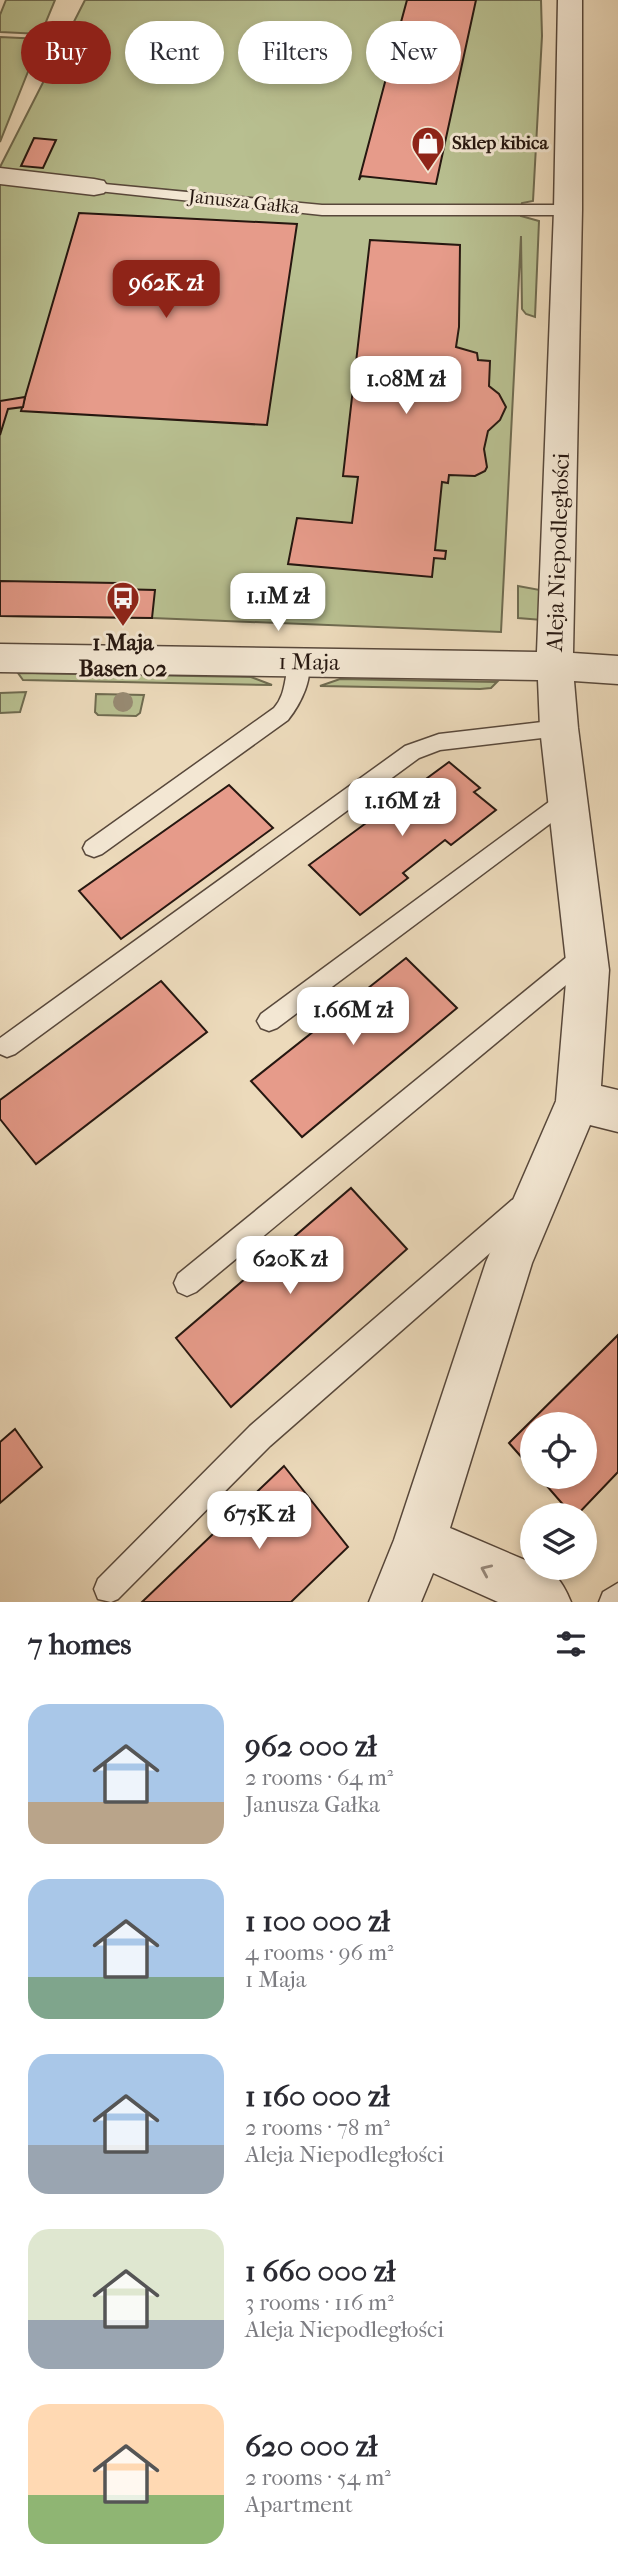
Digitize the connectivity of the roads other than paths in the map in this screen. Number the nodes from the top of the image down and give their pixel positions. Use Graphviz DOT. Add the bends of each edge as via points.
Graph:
graph roads {
  1 [pos="570,0"];
  2 [pos="0,176"];
  3 [pos="94,187"];
  4 [pos="568,210"];
  5 [pos="0,658"];
  6 [pos="299,662"];
  7 [pos="555,666"];
  8 [pos="618,670"];
  9 [pos="559,728"];
  10 [pos="568,799"];
  11 [pos="94,848"];
  12 [pos="587,954"];
  13 [pos="269,1021"];
  14 [pos="7,1046"];
  15 [pos="598,1106"];
  16 [pos="538,1195"];
  17 [pos="187,1283"];
  18 [pos="420,1541"];
  19 [pos="108,1589"];
  20 [pos="618,1597"];
  21 [pos="396,1602"];
  22 [pos="545,1602"];
  23 [pos="613,1602"];
  1 -- 4 [label="street, Aleja Niepodległości"];
  2 -- 3 [label="street, Janusza Gałka"];
  3 -- 4 [label="lane, Janusza Gałka" via="322,210"];
  4 -- 7 [label="street, Aleja Niepodległości"];
  5 -- 6 [label="street, 1 Maja"];
  6 -- 7 [label="street, 1 Maja"];
  6 -- 11 [label="lane" via="295,692 281,714"];
  7 -- 8 [label="street, 1 Maja"];
  7 -- 9 [label="street, Aleja Niepodległości"];
  9 -- 10 [label="street, Aleja Niepodległości"];
  9 -- 14 [label="lane" via="439,742 412,751"];
  10 -- 12 [label="street, Aleja Niepodległości"];
  10 -- 13 [label="lane"];
  12 -- 15 [label="street, Aleja Niepodległości"];
  12 -- 17 [label="lane"];
  15 -- 16 [label="street, Aleja Niepodległości"];
  16 -- 18 [label="street, Aleja Niepodległości" via="509,1262"];
  16 -- 19 [label="lane" via="260,1436"];
  18 -- 21 [label="street, Aleja Niepodległości"];
  22 -- 18 [label="street, one-way" via="532,1590"];
  20 -- 23 [label="lane"];
}
